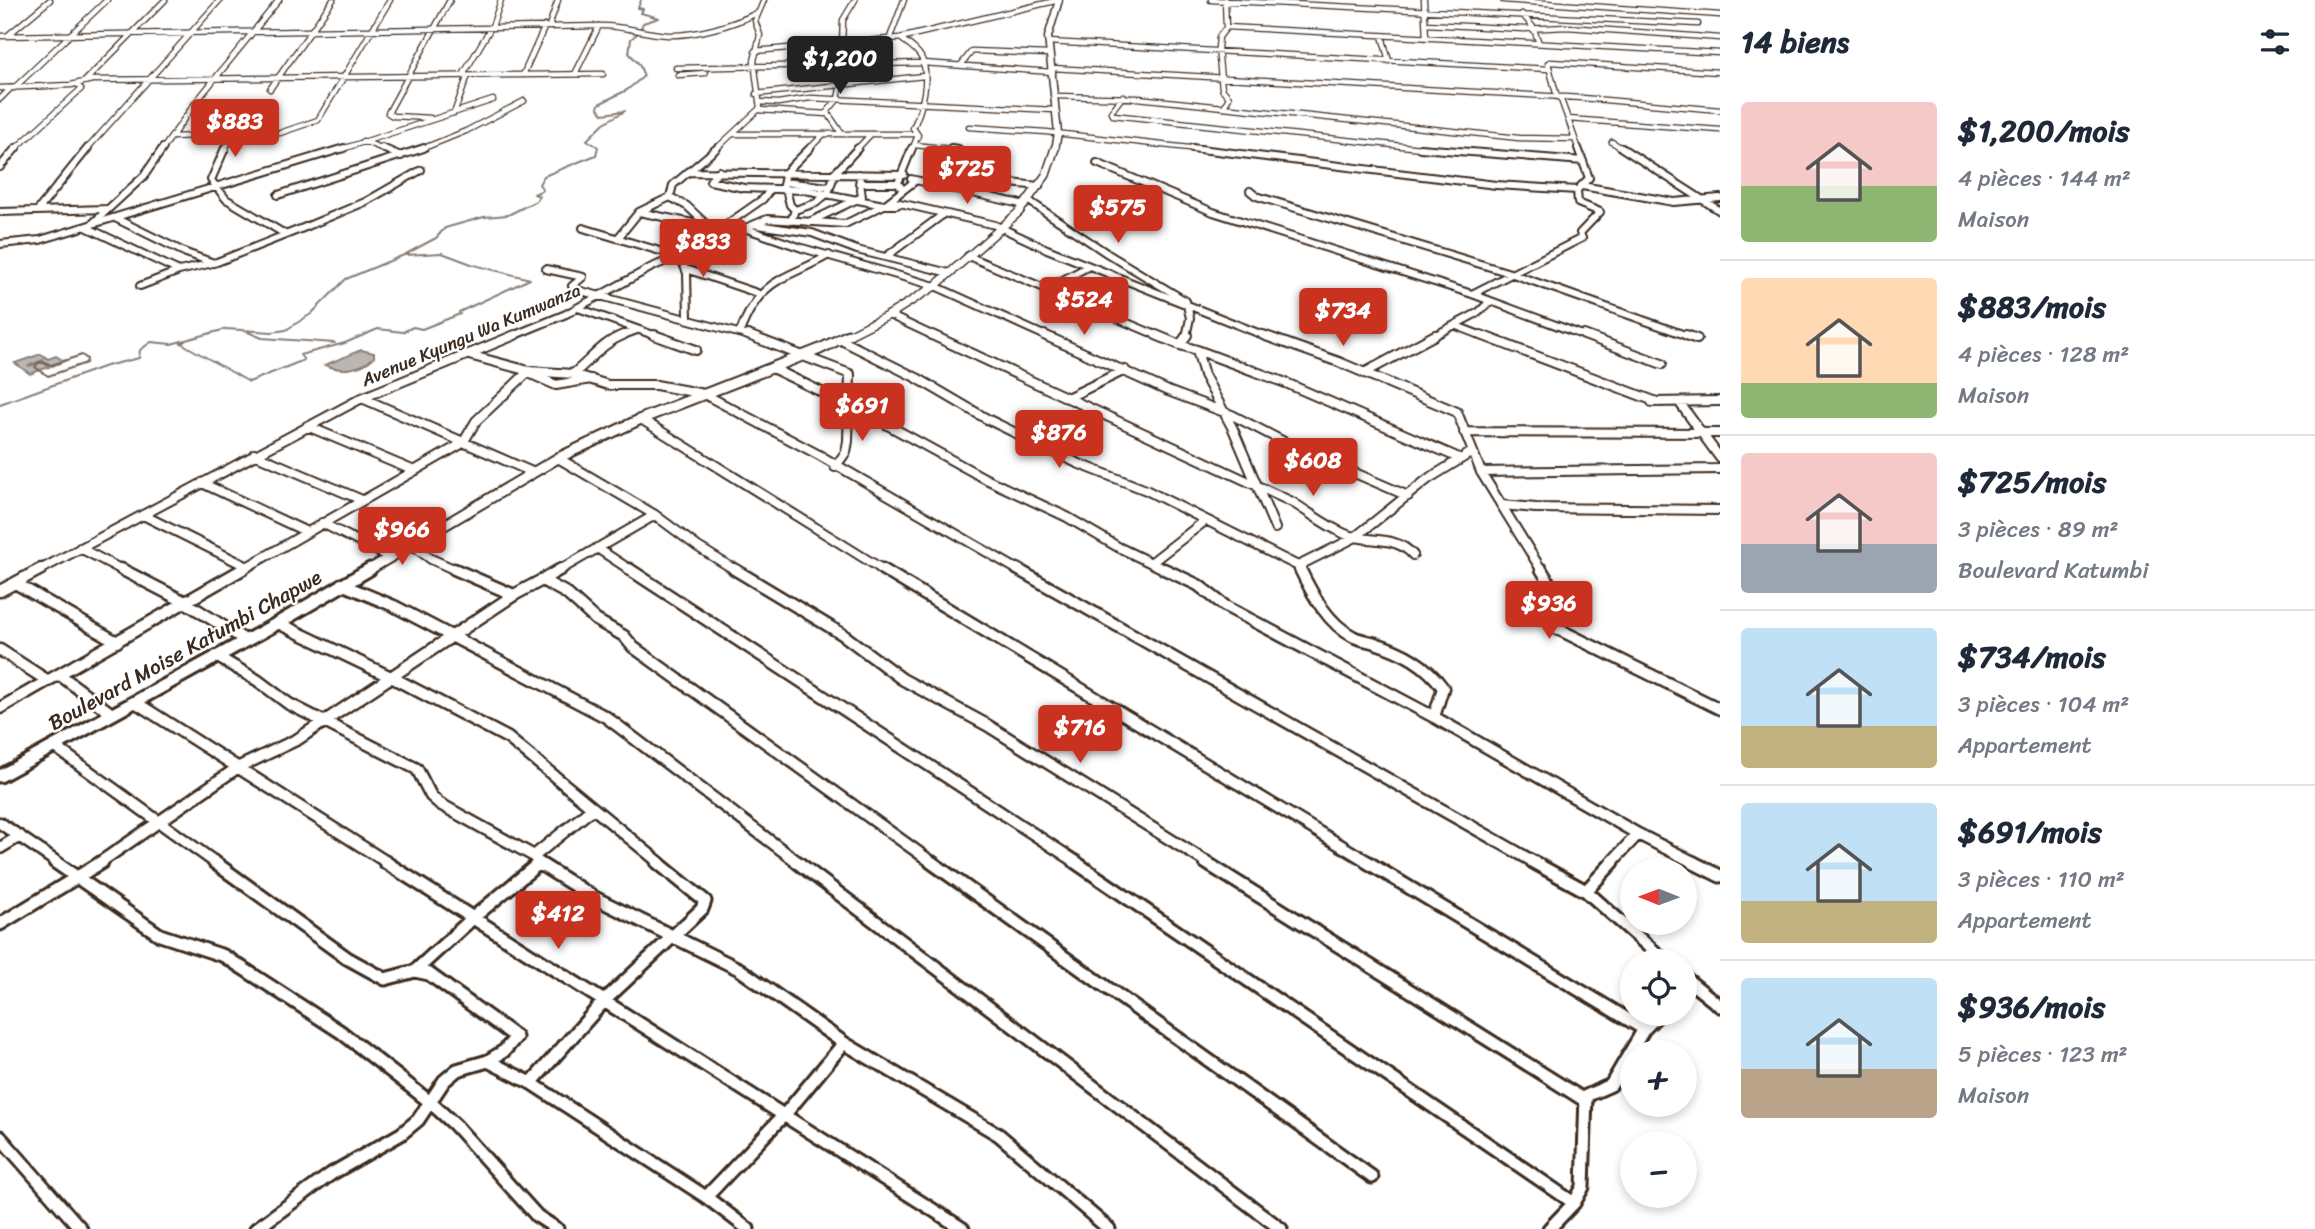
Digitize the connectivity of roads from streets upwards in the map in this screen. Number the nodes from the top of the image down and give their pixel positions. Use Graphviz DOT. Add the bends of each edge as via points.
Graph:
graph roads {
  1 [pos="50,0"];
  2 [pos="107,0"];
  3 [pos="165,0"];
  4 [pos="220,0"];
  5 [pos="279,0"];
  6 [pos="333,0"];
  7 [pos="390,0"];
  8 [pos="450,0"];
  9 [pos="501,0"];
  10 [pos="558,0"];
  11 [pos="764,0"];
  12 [pos="855,0"];
  13 [pos="904,0"];
  14 [pos="1059,0"];
  15 [pos="1211,0"];
  16 [pos="1228,0"];
  17 [pos="1424,0"];
  18 [pos="1503,0"];
  19 [pos="1517,0"];
  20 [pos="1426,11"];
  21 [pos="757,13"];
  22 [pos="1693,13"];
  23 [pos="1522,14"];
  24 [pos="1720,15"];
  25 [pos="1426,24"];
  26 [pos="1698,24"];
  27 [pos="547,26"];
  28 [pos="599,26"];
  29 [pos="490,27"];
  30 [pos="1226,27"];
  31 [pos="1533,27"];
  32 [pos="433,29"];
  33 [pos="312,30"];
  34 [pos="372,30"];
  35 [pos="251,32"];
  36 [pos="132,33"];
  37 [pos="191,33"];
  38 [pos="71,34"];
  39 [pos="8,35"];
  40 [pos="0,36"];
  41 [pos="1382,36"];
  42 [pos="1706,37"];
  43 [pos="900,38"];
  44 [pos="1426,38"];
  45 [pos="1720,38"];
  46 [pos="889,40"];
  47 [pos="0,41"];
  48 [pos="1048,41"];
  49 [pos="1539,43"];
  50 [pos="842,44"];
  51 [pos="755,51"];
  52 [pos="1220,51"];
  53 [pos="1718,53"];
  54 [pos="1049,54"];
  55 [pos="1720,58"];
  56 [pos="1389,61"];
  57 [pos="923,63"];
  58 [pos="961,65"];
  59 [pos="676,68"];
  60 [pos="756,68"];
  61 [pos="1549,69"];
  62 [pos="1052,70"];
  63 [pos="1720,72"];
  64 [pos="575,74"];
  65 [pos="603,74"];
  66 [pos="463,75"];
  67 [pos="523,75"];
  68 [pos="677,75"];
  69 [pos="407,76"];
  70 [pos="924,76"];
  71 [pos="278,78"];
  72 [pos="342,78"];
  73 [pos="1222,78"];
  74 [pos="214,79"];
  75 [pos="148,80"];
  76 [pos="841,83"];
  77 [pos="81,84"];
  78 [pos="0,88"];
  79 [pos="12,88"];
  80 [pos="270,89"];
  81 [pos="757,94"];
  82 [pos="1055,96"];
  83 [pos="1123,96"];
  84 [pos="1558,97"];
  85 [pos="0,99"];
  86 [pos="838,99"];
  87 [pos="493,100"];
  88 [pos="524,101"];
  89 [pos="759,102"];
  90 [pos="920,103"];
  91 [pos="1224,107"];
  92 [pos="759,110"];
  93 [pos="1055,110"];
  94 [pos="1720,110"];
  95 [pos="454,113"];
  96 [pos="828,114"];
  97 [pos="436,118"];
  98 [pos="1568,119"];
  99 [pos="969,127"];
  100 [pos="1720,130"];
  101 [pos="1058,133"];
  102 [pos="232,134"];
  103 [pos="734,134"];
  104 [pos="824,134"];
  105 [pos="842,134"];
  106 [pos="871,134"];
  107 [pos="917,134"];
  108 [pos="172,136"];
  109 [pos="1575,138"];
  110 [pos="363,141"];
  111 [pos="1612,142"];
  112 [pos="915,145"];
  113 [pos="401,156"];
  114 [pos="1583,161"];
  115 [pos="1097,163"];
  116 [pos="0,167"];
  117 [pos="421,170"];
  118 [pos="719,171"];
  119 [pos="688,172"];
  120 [pos="786,172"];
  121 [pos="835,173"];
  122 [pos="859,174"];
  123 [pos="902,178"];
  124 [pos="915,181"];
  125 [pos="213,183"];
  126 [pos="859,183"];
  127 [pos="1039,186"];
  128 [pos="784,187"];
  129 [pos="1580,188"];
  130 [pos="771,189"];
  131 [pos="829,190"];
  132 [pos="903,190"];
  133 [pos="1250,191"];
  134 [pos="278,195"];
  135 [pos="670,197"];
  136 [pos="1720,198"];
  137 [pos="857,199"];
  138 [pos="1702,199"];
  139 [pos="891,201"];
  140 [pos="1027,203"];
  141 [pos="884,205"];
  142 [pos="906,205"];
  143 [pos="107,209"];
  144 [pos="925,209"];
  145 [pos="795,210"];
  146 [pos="38,211"];
  147 [pos="1720,211"];
  148 [pos="0,212"];
  149 [pos="639,212"];
  150 [pos="940,216"];
  151 [pos="115,218"];
  152 [pos="791,221"];
  153 [pos="808,222"];
  154 [pos="755,225"];
  155 [pos="89,226"];
  156 [pos="707,226"];
  157 [pos="583,228"];
  158 [pos="745,229"];
  159 [pos="999,230"];
  160 [pos="717,231"];
  161 [pos="285,234"];
  162 [pos="618,239"];
  163 [pos="718,239"];
  164 [pos="0,244"];
  165 [pos="829,255"];
  166 [pos="887,256"];
  167 [pos="968,256"];
  168 [pos="680,257"];
  169 [pos="214,263"];
  170 [pos="1089,266"];
  171 [pos="546,269"];
  172 [pos="689,270"];
  173 [pos="179,271"];
  174 [pos="949,273"];
  175 [pos="1512,273"];
  176 [pos="140,286"];
  177 [pos="935,286"];
  178 [pos="1048,288"];
  179 [pos="757,293"];
  180 [pos="1472,294"];
  181 [pos="601,295"];
  182 [pos="1490,301"];
  183 [pos="1188,306"];
  184 [pos="578,308"];
  185 [pos="685,314"];
  186 [pos="889,315"];
  187 [pos="1454,325"];
  188 [pos="637,330"];
  189 [pos="740,332"];
  190 [pos="1697,338"];
  191 [pos="839,339"];
  192 [pos="1180,345"];
  193 [pos="696,350"];
  194 [pos="1197,350"];
  195 [pos="469,355"];
  196 [pos="803,356"];
  197 [pos="1662,364"];
  198 [pos="772,368"];
  199 [pos="1125,370"];
  200 [pos="528,371"];
  201 [pos="1364,373"];
  202 [pos="573,374"];
  203 [pos="593,379"];
  204 [pos="704,394"];
  205 [pos="362,398"];
  206 [pos="1066,398"];
  207 [pos="1720,401"];
  208 [pos="1679,402"];
  209 [pos="849,405"];
  210 [pos="1224,412"];
  211 [pos="641,419"];
  212 [pos="307,426"];
  213 [pos="1464,432"];
  214 [pos="1702,433"];
  215 [pos="1720,433"];
  216 [pos="463,443"];
  217 [pos="1472,452"];
  218 [pos="254,454"];
  219 [pos="558,458"];
  220 [pos="1459,458"];
  221 [pos="1720,458"];
  222 [pos="835,467"];
  223 [pos="1720,469"];
  224 [pos="412,470"];
  225 [pos="532,472"];
  226 [pos="1481,472"];
  227 [pos="202,483"];
  228 [pos="1258,486"];
  229 [pos="1408,496"];
  230 [pos="362,500"];
  231 [pos="1501,505"];
  232 [pos="1720,510"];
  233 [pos="143,515"];
  234 [pos="655,515"];
  235 [pos="1206,520"];
  236 [pos="322,523"];
  237 [pos="1275,528"];
  238 [pos="307,532"];
  239 [pos="1354,538"];
  240 [pos="411,544"];
  241 [pos="80,548"];
  242 [pos="597,548"];
  243 [pos="1413,555"];
  244 [pos="389,557"];
  245 [pos="1152,562"];
  246 [pos="1298,566"];
  247 [pos="248,567"];
  248 [pos="542,580"];
  249 [pos="15,583"];
  250 [pos="341,584"];
  251 [pos="0,591"];
  252 [pos="514,595"];
  253 [pos="185,602"];
  254 [pos="278,623"];
  255 [pos="451,635"];
  256 [pos="245,640"];
  257 [pos="117,642"];
  258 [pos="0,650"];
  259 [pos="216,656"];
  260 [pos="60,675"];
  261 [pos="389,677"];
  262 [pos="48,681"];
  263 [pos="135,702"];
  264 [pos="0,708"];
  265 [pos="1720,709"];
  266 [pos="112,714"];
  267 [pos="1434,717"];
  268 [pos="324,720"];
  269 [pos="54,746"];
  270 [pos="237,768"];
  271 [pos="0,776"];
  272 [pos="592,809"];
  273 [pos="159,820"];
  274 [pos="0,823"];
  275 [pos="1638,834"];
  276 [pos="20,836"];
  277 [pos="0,848"];
  278 [pos="536,860"];
  279 [pos="1720,876"];
  280 [pos="78,878"];
  281 [pos="1586,891"];
  282 [pos="475,916"];
  283 [pos="0,924"];
  284 [pos="674,936"];
  285 [pos="1651,949"];
  286 [pos="415,971"];
  287 [pos="1697,989"];
  288 [pos="604,1001"];
  289 [pos="1720,1006"];
  290 [pos="1647,1026"];
  291 [pos="1644,1029"];
  292 [pos="844,1043"];
  293 [pos="488,1061"];
  294 [pos="531,1083"];
  295 [pos="1586,1101"];
  296 [pos="430,1102"];
  297 [pos="786,1113"];
  298 [pos="0,1137"];
  299 [pos="1372,1177"];
  300 [pos="706,1197"];
  301 [pos="1574,1203"];
  302 [pos="81,1229"];
  303 [pos="256,1229"];
  304 [pos="557,1229"];
  305 [pos="748,1229"];
  306 [pos="963,1229"];
  307 [pos="1109,1229"];
  308 [pos="1282,1229"];
  309 [pos="1549,1229"];
  1 -- 39 [label="street"];
  2 -- 38 [label="street"];
  3 -- 36 [label="street"];
  4 -- 37 [label="street"];
  5 -- 35 [label="street"];
  6 -- 33 [label="street"];
  7 -- 34 [label="street"];
  8 -- 32 [label="street"];
  9 -- 29 [label="street"];
  10 -- 27 [label="street"];
  11 -- 21 [label="street"];
  12 -- 50 [label="street" via="841,25"];
  13 -- 46 [label="street"];
  14 -- 43 [label="street"];
  14 -- 48 [label="street"];
  15 -- 16 [label="street"];
  16 -- 20 [label="street"];
  16 -- 30 [label="street"];
  17 -- 20 [label="street"];
  18 -- 19 [label="street"];
  19 -- 22 [label="street"];
  20 -- 23 [label="street"];
  20 -- 25 [label="street"];
  21 -- 28 [label="street" via="734,25 669,35"];
  21 -- 51 [label="street" via="761,39"];
  22 -- 24 [label="street"];
  22 -- 26 [label="street"];
  23 -- 26 [label="street"];
  23 -- 31 [label="street"];
  25 -- 31 [label="street"];
  25 -- 44 [label="street"];
  26 -- 42 [label="street"];
  27 -- 28 [label="street"];
  27 -- 29 [label="street"];
  27 -- 67 [label="street"];
  28 -- 64 [label="street"];
  29 -- 32 [label="street"];
  29 -- 66 [label="street"];
  30 -- 41 [label="street"];
  30 -- 52 [label="street" via="1219,37"];
  31 -- 42 [label="street"];
  31 -- 49 [label="street"];
  32 -- 34 [label="street"];
  32 -- 69 [label="street"];
  33 -- 34 [label="street"];
  33 -- 35 [label="street"];
  33 -- 71 [label="street"];
  34 -- 72 [label="street"];
  35 -- 37 [label="street"];
  35 -- 74 [label="street"];
  36 -- 37 [label="street"];
  36 -- 38 [label="street"];
  36 -- 77 [label="street"];
  37 -- 75 [label="street"];
  38 -- 39 [label="street"];
  38 -- 79 [label="street"];
  39 -- 40 [label="street"];
  39 -- 47 [label="street"];
  41 -- 44 [label="street"];
  41 -- 56 [label="street"];
  42 -- 45 [label="street"];
  42 -- 53 [label="street"];
  43 -- 46 [label="street"];
  43 -- 57 [label="street" via="918,52"];
  44 -- 49 [label="street"];
  46 -- 50 [label="street"];
  48 -- 52 [label="street"];
  48 -- 54 [label="street"];
  49 -- 53 [label="street"];
  50 -- 51 [label="street"];
  51 -- 60 [label="street"];
  52 -- 56 [label="street"];
  52 -- 73 [label="street"];
  53 -- 55 [label="street"];
  54 -- 58 [label="street" via="972,51"];
  54 -- 62 [label="street"];
  56 -- 61 [label="street"];
  57 -- 58 [label="street"];
  57 -- 60 [label="street"];
  57 -- 70 [label="street"];
  58 -- 62 [label="street"];
  59 -- 60 [label="street"];
  60 -- 68 [label="street"];
  60 -- 81 [label="street"];
  61 -- 63 [label="street" via="1548,64 1556,62"];
  61 -- 84 [label="street"];
  62 -- 73 [label="street"];
  62 -- 82 [label="street"];
  64 -- 65 [label="street"];
  64 -- 67 [label="street"];
  66 -- 67 [label="street"];
  66 -- 69 [label="street"];
  66 -- 95 [label="street" via="467,78"];
  69 -- 72 [label="street"];
  69 -- 97 [label="street" via="388,113"];
  70 -- 76 [label="street"];
  70 -- 90 [label="street"];
  71 -- 72 [label="street"];
  71 -- 74 [label="street"];
  71 -- 80 [label="street"];
  72 -- 102 [label="street" via="318,120 289,131"];
  73 -- 84 [label="street"];
  73 -- 91 [label="street" via="1222,89 1229,97"];
  74 -- 75 [label="street"];
  74 -- 108 [label="street"];
  75 -- 77 [label="street"];
  75 -- 146 [label="street"];
  76 -- 81 [label="street"];
  76 -- 86 [label="street"];
  77 -- 79 [label="street"];
  77 -- 116 [label="street"];
  78 -- 79 [label="street"];
  79 -- 85 [label="street"];
  81 -- 89 [label="street"];
  82 -- 83 [label="street"];
  82 -- 93 [label="street"];
  83 -- 91 [label="street"];
  83 -- 114 [label="street" via="1113,115"];
  84 -- 94 [label="street"];
  84 -- 98 [label="street"];
  86 -- 89 [label="street"];
  86 -- 90 [label="street"];
  86 -- 96 [label="street"];
  87 -- 95 [label="street"];
  88 -- 113 [label="street" via="469,131"];
  89 -- 92 [label="street"];
  90 -- 93 [label="street"];
  90 -- 107 [label="street" via="913,128"];
  91 -- 109 [label="street" via="1519,138"];
  92 -- 96 [label="street"];
  92 -- 103 [label="street"];
  93 -- 101 [label="street"];
  95 -- 97 [label="street"];
  96 -- 105 [label="street"];
  97 -- 110 [label="street"];
  98 -- 100 [label="street"];
  98 -- 109 [label="street"];
  99 -- 101 [label="street"];
  101 -- 127 [label="street, Boulevard Moise Katumbi Chapwe" via="1054,158"];
  101 -- 129 [label="street" via="1496,185"];
  102 -- 108 [label="street"];
  102 -- 125 [label="street"];
  103 -- 104 [label="street"];
  103 -- 119 [label="street"];
  104 -- 105 [label="street"];
  104 -- 120 [label="street"];
  105 -- 106 [label="street"];
  106 -- 107 [label="street"];
  106 -- 121 [label="street"];
  107 -- 112 [label="street"];
  108 -- 143 [label="street" via="144,176"];
  109 -- 114 [label="street"];
  110 -- 113 [label="street"];
  110 -- 125 [label="street" via="299,163"];
  111 -- 138 [label="street"];
  112 -- 123 [label="street"];
  112 -- 127 [label="street" via="963,151 979,166 995,169 992,181"];
  113 -- 134 [label="street"];
  114 -- 129 [label="street" via="1589,178"];
  115 -- 180 [label="street" via="1213,212"];
  117 -- 161 [label="street" via="365,202"];
  118 -- 119 [label="street"];
  118 -- 120 [label="street"];
  118 -- 130 [label="street" via="710,181"];
  119 -- 135 [label="street" via="670,189"];
  120 -- 121 [label="street"];
  120 -- 128 [label="street"];
  121 -- 122 [label="street"];
  121 -- 131 [label="street"];
  122 -- 123 [label="street"];
  122 -- 126 [label="street"];
  123 -- 124 [label="street"];
  123 -- 126 [label="street"];
  123 -- 132 [label="street"];
  124 -- 132 [label="street, Avenue Kyungu Wa Kumwanza"];
  124 -- 140 [label="street"];
  125 -- 151 [label="street"];
  125 -- 161 [label="street" via="226,200"];
  126 -- 137 [label="street" via="863,195"];
  127 -- 140 [label="street, Boulevard Moise Katumbi Chapwe"];
  128 -- 130 [label="street"];
  128 -- 131 [label="street"];
  128 -- 145 [label="street"];
  129 -- 138 [label="street" via="1674,202"];
  129 -- 175 [label="street" via="1578,204 1600,212 1580,233 1582,238"];
  130 -- 160 [label="street"];
  131 -- 137 [label="street"];
  131 -- 145 [label="street" via="816,203"];
  132 -- 139 [label="street, Avenue Kyungu Wa Kumwanza"];
  133 -- 175 [label="street"];
  135 -- 149 [label="street"];
  135 -- 156 [label="street"];
  136 -- 138 [label="street"];
  137 -- 141 [label="street"];
  137 -- 153 [label="street"];
  138 -- 147 [label="street"];
  139 -- 141 [label="street, Avenue Kyungu Wa Kumwanza"];
  139 -- 142 [label="street"];
  140 -- 159 [label="street, Boulevard Moise Katumbi Chapwe"];
  140 -- 183 [label="street" via="1182,297"];
  141 -- 142 [label="street"];
  141 -- 153 [label="street, Avenue Kyungu Wa Kumwanza" via="853,222"];
  142 -- 144 [label="street"];
  143 -- 146 [label="street"];
  143 -- 155 [label="street"];
  144 -- 150 [label="street"];
  144 -- 159 [label="street"];
  145 -- 152 [label="street"];
  146 -- 148 [label="street"];
  149 -- 156 [label="street"];
  149 -- 162 [label="street"];
  150 -- 159 [label="street"];
  150 -- 166 [label="street"];
  151 -- 155 [label="street"];
  151 -- 169 [label="street"];
  152 -- 153 [label="street, Avenue Kyungu Wa Kumwanza"];
  152 -- 154 [label="street, Avenue Kyungu Wa Kumwanza" via="767,219"];
  154 -- 158 [label="street, Avenue Kyungu Wa Kumwanza"];
  154 -- 166 [label="street" via="812,233"];
  155 -- 164 [label="street" via="40,240"];
  155 -- 173 [label="street"];
  156 -- 160 [label="street"];
  157 -- 162 [label="street"];
  158 -- 163 [label="street, Avenue Kyungu Wa Kumwanza"];
  158 -- 165 [label="street"];
  159 -- 167 [label="street, Boulevard Moise Katumbi Chapwe"];
  159 -- 170 [label="street"];
  160 -- 163 [label="street"];
  161 -- 169 [label="street"];
  162 -- 168 [label="street"];
  163 -- 168 [label="street, Avenue Kyungu Wa Kumwanza"];
  165 -- 177 [label="street"];
  165 -- 179 [label="street"];
  166 -- 174 [label="street"];
  167 -- 174 [label="street, Boulevard Moise Katumbi Chapwe"];
  167 -- 178 [label="street"];
  168 -- 172 [label="street"];
  168 -- 181 [label="street, Avenue Kyungu Wa Kumwanza"];
  169 -- 173 [label="street"];
  170 -- 178 [label="street"];
  170 -- 183 [label="street"];
  171 -- 181 [label="street" via="583,277 572,288"];
  172 -- 179 [label="street"];
  172 -- 185 [label="street"];
  173 -- 176 [label="street"];
  174 -- 177 [label="street, Boulevard Moise Katumbi Chapwe"];
  175 -- 180 [label="street"];
  175 -- 190 [label="street"];
  177 -- 186 [label="street, Boulevard Moise Katumbi Chapwe"];
  177 -- 199 [label="street"];
  178 -- 192 [label="street"];
  179 -- 189 [label="street"];
  180 -- 182 [label="street"];
  181 -- 184 [label="street, Avenue Kyungu Wa Kumwanza"];
  181 -- 185 [label="street"];
  182 -- 187 [label="street"];
  182 -- 197 [label="street"];
  183 -- 192 [label="street" via="1187,339"];
  183 -- 201 [label="street"];
  184 -- 188 [label="street"];
  184 -- 195 [label="street, Avenue Kyungu Wa Kumwanza"];
  185 -- 189 [label="street" via="712,327"];
  186 -- 191 [label="street, Boulevard Moise Katumbi Chapwe"];
  186 -- 206 [label="street"];
  187 -- 201 [label="street"];
  187 -- 208 [label="street" via="1654,402"];
  188 -- 193 [label="street"];
  188 -- 202 [label="street" via="607,341"];
  189 -- 196 [label="street"];
  191 -- 196 [label="street, Boulevard Moise Katumbi Chapwe"];
  191 -- 235 [label="street" via="987,419"];
  192 -- 194 [label="street"];
  194 -- 210 [label="street"];
  194 -- 220 [label="street"];
  195 -- 200 [label="street"];
  195 -- 205 [label="street, Avenue Kyungu Wa Kumwanza"];
  196 -- 198 [label="street, Boulevard Moise Katumbi Chapwe"];
  196 -- 209 [label="street" via="850,374"];
  198 -- 204 [label="street, Boulevard Moise Katumbi Chapwe"];
  198 -- 209 [label="street"];
  199 -- 206 [label="street"];
  199 -- 210 [label="street"];
  200 -- 202 [label="street"];
  200 -- 203 [label="street" via="556,385"];
  200 -- 216 [label="street" via="476,421"];
  201 -- 213 [label="street" via="1457,412"];
  202 -- 203 [label="street"];
  203 -- 204 [label="street" via="608,385 656,385"];
  204 -- 211 [label="street, Boulevard Moise Katumbi Chapwe"];
  204 -- 222 [label="street"];
  205 -- 212 [label="street, Avenue Kyungu Wa Kumwanza"];
  205 -- 216 [label="street"];
  206 -- 228 [label="street"];
  207 -- 208 [label="street"];
  208 -- 214 [label="street"];
  209 -- 222 [label="street" via="846,452"];
  209 -- 245 [label="street"];
  210 -- 228 [label="street"];
  210 -- 229 [label="street"];
  211 -- 219 [label="street, Boulevard Moise Katumbi Chapwe"];
  211 -- 291 [label="street"];
  212 -- 218 [label="street, Avenue Kyungu Wa Kumwanza"];
  212 -- 224 [label="street"];
  213 -- 214 [label="street"];
  213 -- 217 [label="street"];
  214 -- 215 [label="street"];
  214 -- 221 [label="street"];
  216 -- 224 [label="street"];
  216 -- 225 [label="street"];
  217 -- 220 [label="street"];
  217 -- 226 [label="street"];
  218 -- 227 [label="street, Avenue Kyungu Wa Kumwanza"];
  218 -- 230 [label="street"];
  219 -- 225 [label="street, Boulevard Moise Katumbi Chapwe"];
  219 -- 234 [label="street"];
  220 -- 229 [label="street"];
  222 -- 281 [label="street"];
  223 -- 226 [label="street"];
  224 -- 230 [label="street"];
  225 -- 240 [label="street, Boulevard Moise Katumbi Chapwe"];
  226 -- 231 [label="street"];
  227 -- 233 [label="street, Avenue Kyungu Wa Kumwanza"];
  227 -- 238 [label="street"];
  228 -- 237 [label="street"];
  228 -- 239 [label="street"];
  229 -- 239 [label="street"];
  230 -- 236 [label="street"];
  231 -- 232 [label="street"];
  231 -- 265 [label="street" via="1550,584 1556,628"];
  233 -- 241 [label="street, Avenue Kyungu Wa Kumwanza"];
  233 -- 247 [label="street"];
  234 -- 242 [label="street"];
  234 -- 295 [label="street" via="698,547 842,634 902,679 986,724"];
  235 -- 245 [label="street"];
  235 -- 246 [label="street"];
  236 -- 238 [label="street"];
  236 -- 244 [label="street"];
  238 -- 247 [label="street"];
  239 -- 243 [label="street" via="1395,540"];
  239 -- 246 [label="street"];
  240 -- 244 [label="street, Boulevard Moise Katumbi Chapwe"];
  240 -- 252 [label="street" via="431,559"];
  241 -- 249 [label="street, Avenue Kyungu Wa Kumwanza"];
  241 -- 253 [label="street"];
  242 -- 248 [label="street"];
  242 -- 301 [label="street" via="1112,886"];
  244 -- 250 [label="street, Boulevard Moise Katumbi Chapwe"];
  245 -- 267 [label="street" via="1205,590 1225,607"];
  246 -- 267 [label="street" via="1309,588 1351,636 1410,656 1435,675 1443,688"];
  247 -- 253 [label="street"];
  248 -- 252 [label="street"];
  248 -- 299 [label="street"];
  249 -- 251 [label="street, Avenue Kyungu Wa Kumwanza"];
  249 -- 257 [label="street"];
  250 -- 254 [label="street, Boulevard Moise Katumbi Chapwe"];
  250 -- 255 [label="street"];
  252 -- 255 [label="street"];
  253 -- 256 [label="street"];
  253 -- 257 [label="street"];
  254 -- 256 [label="street, Boulevard Moise Katumbi Chapwe"];
  254 -- 261 [label="street"];
  255 -- 261 [label="street"];
  255 -- 308 [label="street" via="606,717"];
  256 -- 259 [label="street, Boulevard Moise Katumbi Chapwe"];
  257 -- 260 [label="street"];
  258 -- 262 [label="street"];
  259 -- 263 [label="street, Boulevard Moise Katumbi Chapwe"];
  259 -- 268 [label="street" via="278,698"];
  260 -- 262 [label="street"];
  260 -- 266 [label="street"];
  261 -- 268 [label="street"];
  261 -- 272 [label="street" via="508,738"];
  262 -- 264 [label="street"];
  263 -- 266 [label="street, Boulevard Moise Katumbi Chapwe"];
  263 -- 270 [label="street"];
  266 -- 269 [label="street, Boulevard Moise Katumbi Chapwe"];
  267 -- 275 [label="street"];
  268 -- 270 [label="street" via="283,747"];
  268 -- 278 [label="street" via="416,769 430,796 440,804"];
  269 -- 271 [label="street, Boulevard Moise Katumbi Chapwe"];
  269 -- 273 [label="street"];
  270 -- 273 [label="street"];
  270 -- 282 [label="street"];
  272 -- 278 [label="street"];
  272 -- 284 [label="street" via="703,899 704,906"];
  273 -- 280 [label="street"];
  273 -- 286 [label="street" via="375,976 385,979"];
  274 -- 276 [label="street"];
  275 -- 279 [label="street"];
  275 -- 281 [label="street"];
  276 -- 277 [label="street"];
  276 -- 280 [label="street"];
  278 -- 282 [label="street"];
  278 -- 284 [label="street" via="593,897"];
  280 -- 283 [label="street"];
  280 -- 296 [label="street" via="160,935 181,945 213,950 288,997"];
  281 -- 285 [label="street"];
  282 -- 286 [label="street"];
  282 -- 288 [label="street"];
  284 -- 288 [label="street"];
  284 -- 292 [label="street" via="739,970"];
  286 -- 293 [label="street" via="429,974 516,1037"];
  287 -- 289 [label="street"];
  288 -- 294 [label="street"];
  288 -- 297 [label="street"];
  290 -- 291 [label="street"];
  291 -- 295 [label="street" via="1611,1084 1587,1096"];
  292 -- 297 [label="street"];
  292 -- 307 [label="street" via="999,1135"];
  293 -- 294 [label="street"];
  293 -- 296 [label="street" via="457,1070"];
  294 -- 300 [label="street"];
  295 -- 301 [label="street" via="1583,1187"];
  296 -- 303 [label="street" via="401,1134 331,1174"];
  296 -- 304 [label="street" via="537,1216"];
  297 -- 300 [label="street"];
  297 -- 306 [label="street"];
  298 -- 302 [label="street"];
  300 -- 305 [label="street"];
  301 -- 309 [label="street"];
}
